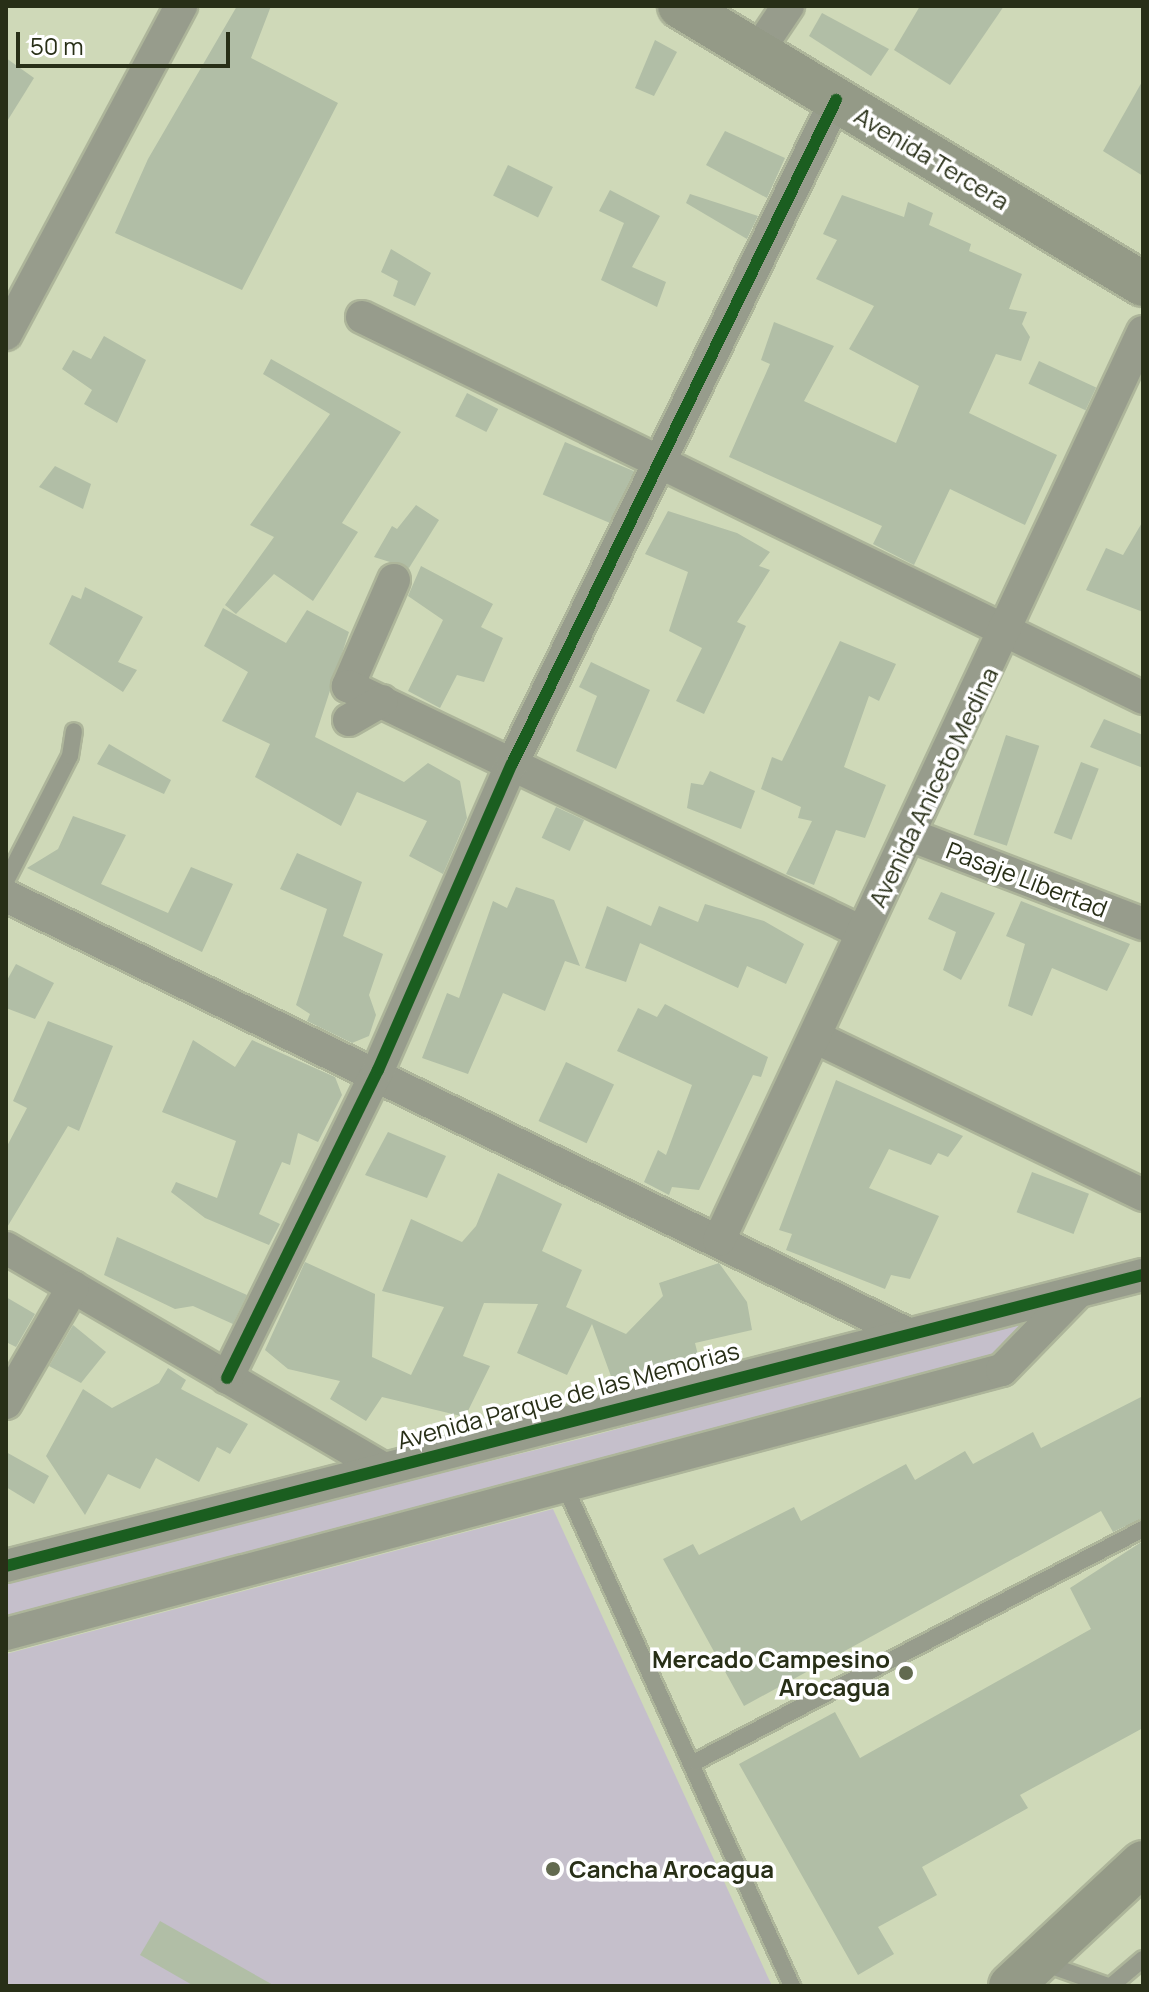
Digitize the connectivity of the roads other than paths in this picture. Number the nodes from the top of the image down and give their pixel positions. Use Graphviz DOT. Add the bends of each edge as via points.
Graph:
graph roads {
  1 [pos="181,6"];
  2 [pos="680,6"];
  3 [pos="788,6"];
  4 [pos="755,55"];
  5 [pos="836,100"];
  6 [pos="1143,284"];
  7 [pos="362,317"];
  8 [pos="1143,332"];
  9 [pos="6,334"];
  10 [pos="662,465"];
  11 [pos="394,580"];
  12 [pos="1006,634"];
  13 [pos="1143,698"];
  14 [pos="382,701"];
  15 [pos="349,720"];
  16 [pos="74,731"];
  17 [pos="512,764"];
  18 [pos="910,835"];
  19 [pos="6,881"];
  20 [pos="6,896"];
  21 [pos="1143,924"];
  22 [pos="862,932"];
  23 [pos="815,1037"];
  24 [pos="378,1070"];
  25 [pos="1143,1195"];
  26 [pos="719,1240"];
  27 [pos="6,1248"];
  28 [pos="1143,1275"];
  29 [pos="73,1287"];
  30 [pos="1076,1294"];
  31 [pos="902,1331"];
  32 [pos="227,1378"];
  33 [pos="6,1403"];
  34 [pos="381,1467"];
  35 [pos="566,1489"];
  36 [pos="1143,1529"];
  37 [pos="6,1566"];
  38 [pos="6,1634"];
  39 [pos="695,1762"];
  40 [pos="1143,1863"];
  41 [pos="1143,1959"];
  42 [pos="1024,1974"];
  43 [pos="792,1986"];
  44 [pos="1109,1986"];
  1 -- 9 [label="street"];
  2 -- 4 [label="street, Avenida Tercera"];
  3 -- 4 [label="street"];
  4 -- 5 [label="street, Avenida Tercera"];
  5 -- 6 [label="street, Avenida Tercera"];
  5 -- 10 [label="street"];
  7 -- 10 [label="street"];
  8 -- 12 [label="street, Avenida Aniceto Medina"];
  10 -- 12 [label="street"];
  10 -- 17 [label="street"];
  11 -- 14 [label="street" via="348,686"];
  12 -- 13 [label="street"];
  12 -- 18 [label="street, Avenida Aniceto Medina"];
  14 -- 15 [label="street"];
  14 -- 17 [label="street"];
  16 -- 19 [label="lane" via="70,756"];
  17 -- 22 [label="street"];
  17 -- 24 [label="street"];
  18 -- 21 [label="street, Pasaje Libertad"];
  18 -- 22 [label="street, Avenida Aniceto Medina"];
  20 -- 24 [label="street"];
  22 -- 23 [label="street, Avenida Aniceto Medina"];
  23 -- 25 [label="street"];
  23 -- 26 [label="street, Avenida Aniceto Medina"];
  24 -- 26 [label="street"];
  24 -- 32 [label="street"];
  26 -- 31 [label="street"];
  27 -- 29 [label="street"];
  28 -- 30 [label="street, Avenida Parque de las Memorias"];
  29 -- 32 [label="street"];
  29 -- 33 [label="street"];
  30 -- 31 [label="street, Avenida Parque de las Memorias"];
  30 -- 35 [label="street, Avenida Parque de las Memorias" via="1002,1370"];
  31 -- 34 [label="street, Avenida Parque de las Memorias"];
  32 -- 34 [label="street"];
  34 -- 37 [label="street, Avenida Parque de las Memorias"];
  35 -- 38 [label="street, Avenida Parque de las Memorias"];
  35 -- 39 [label="lane"];
  36 -- 39 [label="lane"];
  39 -- 43 [label="lane"];
  40 -- 42 [label="street"];
  41 -- 44 [label="lane"];
  42 -- 44 [label="lane"];
}
